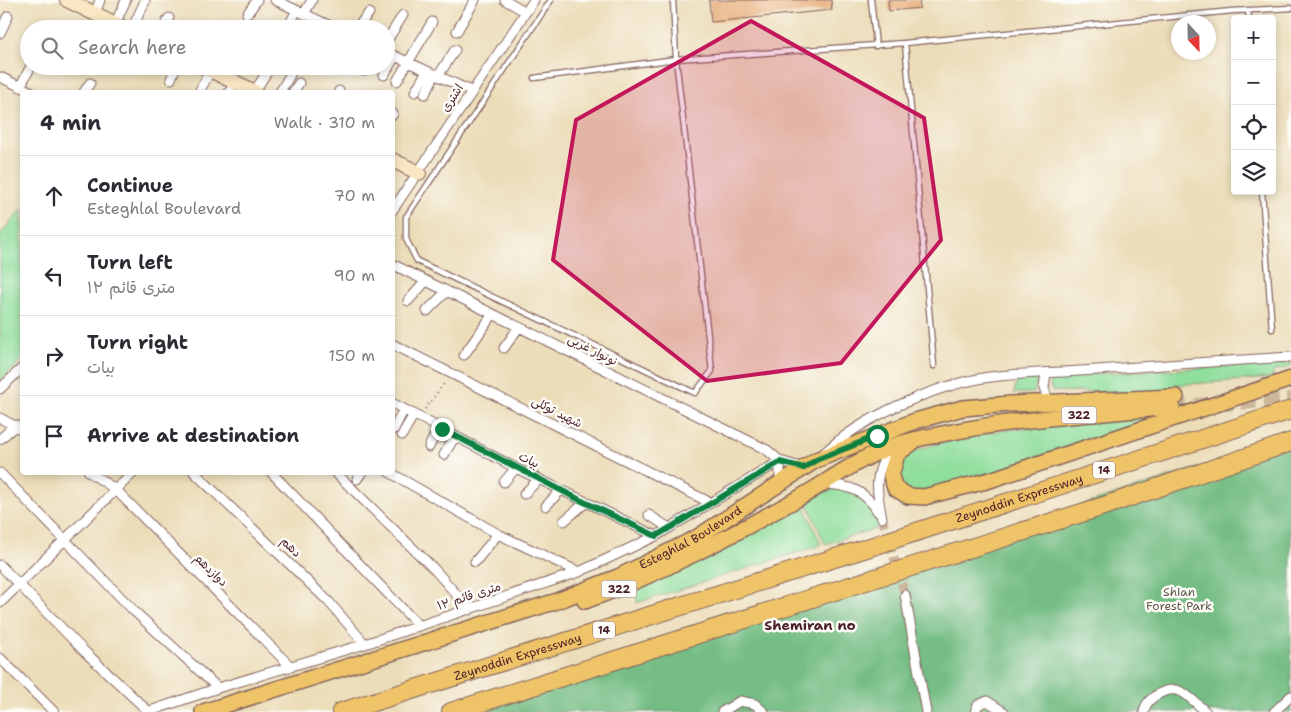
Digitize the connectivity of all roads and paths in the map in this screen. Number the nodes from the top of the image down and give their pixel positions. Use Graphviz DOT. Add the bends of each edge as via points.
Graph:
graph roads {
  1 [pos="100,0"];
  2 [pos="126,0"];
  3 [pos="257,0"];
  4 [pos="275,0"];
  5 [pos="312,0"];
  6 [pos="475,0"];
  7 [pos="505,0"];
  8 [pos="534,0"];
  9 [pos="551,0"];
  10 [pos="673,0"];
  11 [pos="871,0"];
  12 [pos="70,1"];
  13 [pos="145,2"];
  14 [pos="1291,8"];
  15 [pos="1248,10"];
  16 [pos="300,12"];
  17 [pos="526,12"];
  18 [pos="368,13"];
  19 [pos="247,14"];
  20 [pos="403,15"];
  21 [pos="1249,15"];
  22 [pos="8,16"];
  23 [pos="104,20"];
  24 [pos="108,20"];
  25 [pos="111,20"];
  26 [pos="136,20"];
  27 [pos="294,20"];
  28 [pos="317,20"];
  29 [pos="363,20"];
  30 [pos="432,22"];
  31 [pos="395,28"];
  32 [pos="457,31"];
  33 [pos="0,33"];
  34 [pos="906,43"];
  35 [pos="876,46"];
  36 [pos="455,50"];
  37 [pos="395,56"];
  38 [pos="676,59"];
  39 [pos="408,62"];
  40 [pos="434,74"];
  41 [pos="26,75"];
  42 [pos="173,75"];
  43 [pos="205,75"];
  44 [pos="217,75"];
  45 [pos="264,75"];
  46 [pos="290,75"];
  47 [pos="0,78"];
  48 [pos="534,78"];
  49 [pos="171,79"];
  50 [pos="396,81"];
  51 [pos="90,82"];
  52 [pos="299,83"];
  53 [pos="231,85"];
  54 [pos="20,87"];
  55 [pos="27,90"];
  56 [pos="85,90"];
  57 [pos="200,90"];
  58 [pos="247,90"];
  59 [pos="255,90"];
  60 [pos="281,90"];
  61 [pos="294,90"];
  62 [pos="471,90"];
  63 [pos="415,92"];
  64 [pos="425,94"];
  65 [pos="395,161"];
  66 [pos="419,173"];
  67 [pos="1262,195"];
  68 [pos="395,206"];
  69 [pos="395,266"];
  70 [pos="426,281"];
  71 [pos="447,291"];
  72 [pos="408,301"];
  73 [pos="427,311"];
  74 [pos="493,314"];
  75 [pos="519,326"];
  76 [pos="1272,330"];
  77 [pos="395,345"];
  78 [pos="504,348"];
  79 [pos="464,355"];
  80 [pos="1291,357"];
  81 [pos="934,366"];
  82 [pos="20,370"];
  83 [pos="1046,372"];
  84 [pos="452,373"];
  85 [pos="1291,379"];
  86 [pos="0,389"];
  87 [pos="1048,401"];
  88 [pos="395,404"];
  89 [pos="984,406"];
  90 [pos="404,409"];
  91 [pos="1291,410"];
  92 [pos="416,416"];
  93 [pos="0,418"];
  94 [pos="986,426"];
  95 [pos="19,427"];
  96 [pos="395,427"];
  97 [pos="439,427"];
  98 [pos="402,435"];
  99 [pos="455,436"];
  100 [pos="0,440"];
  101 [pos="920,440"];
  102 [pos="1291,442"];
  103 [pos="892,446"];
  104 [pos="429,447"];
  105 [pos="444,455"];
  106 [pos="780,462"];
  107 [pos="810,464"];
  108 [pos="516,468"];
  109 [pos="0,473"];
  110 [pos="94,475"];
  111 [pos="131,475"];
  112 [pos="197,475"];
  113 [pos="274,475"];
  114 [pos="338,475"];
  115 [pos="394,475"];
  116 [pos="539,478"];
  117 [pos="504,482"];
  118 [pos="780,483"];
  119 [pos="825,484"];
  120 [pos="115,489"];
  121 [pos="561,490"];
  122 [pos="524,494"];
  123 [pos="586,502"];
  124 [pos="709,502"];
  125 [pos="546,506"];
  126 [pos="649,515"];
  127 [pos="727,518"];
  128 [pos="564,521"];
  129 [pos="669,528"];
  130 [pos="738,532"];
  131 [pos="498,534"];
  132 [pos="656,536"];
  133 [pos="65,539"];
  134 [pos="475,562"];
  135 [pos="0,565"];
  136 [pos="579,572"];
  137 [pos="19,584"];
  138 [pos="905,595"];
  139 [pos="0,603"];
  140 [pos="470,610"];
  141 [pos="419,626"];
  142 [pos="365,644"];
  143 [pos="0,658"];
  144 [pos="291,667"];
  145 [pos="218,688"];
  146 [pos="1291,696"];
  147 [pos="54,712"];
  148 [pos="148,712"];
  149 [pos="203,712"];
  150 [pos="234,712"];
  151 [pos="341,712"];
  152 [pos="451,712"];
  153 [pos="722,712"];
  154 [pos="764,712"];
  155 [pos="926,712"];
  156 [pos="975,712"];
  157 [pos="1004,712"];
  158 [pos="1144,712"];
  159 [pos="1206,712"];
  160 [pos="1274,712"];
  1 -- 24 [label="street"];
  2 -- 25 [label="street"];
  3 -- 19 [label="street"];
  4 -- 16 [label="street"];
  5 -- 16 [label="street"];
  6 -- 32 [label="street"];
  7 -- 17 [label="street"];
  8 -- 17 [label="street, اشتری"];
  9 -- 38 [label="lane" via="406,216 406,239 417,262 695,392 712,371"];
  10 -- 38 [label="lane"];
  11 -- 35 [label="lane"];
  12 -- 23 [label="street"];
  13 -- 26 [label="street"];
  14 -- 15 [label="lane"];
  15 -- 21 [label="lane"];
  15 -- 34 [label="lane"];
  16 -- 27 [label="street"];
  16 -- 28 [label="street"];
  17 -- 62 [label="street, اشتری"];
  18 -- 29 [label="street"];
  20 -- 31 [label="street"];
  22 -- 33 [label="street"];
  30 -- 39 [label="street"];
  34 -- 35 [label="lane"];
  34 -- 81 [label="lane"];
  35 -- 38 [label="lane"];
  36 -- 40 [label="street"];
  37 -- 39 [label="street"];
  38 -- 48 [label="lane"];
  39 -- 40 [label="street"];
  39 -- 50 [label="street"];
  40 -- 62 [label="street"];
  40 -- 63 [label="street"];
  40 -- 64 [label="street"];
  41 -- 54 [label="street"];
  42 -- 49 [label="street"];
  43 -- 57 [label="street"];
  44 -- 53 [label="street"];
  45 -- 59 [label="street"];
  46 -- 60 [label="street"];
  47 -- 54 [label="street"];
  51 -- 56 [label="street"];
  52 -- 61 [label="street"];
  53 -- 58 [label="street"];
  54 -- 55 [label="street"];
  62 -- 66 [label="street, اشتری"];
  65 -- 66 [label="street"];
  66 -- 68 [label="street, اشتری"];
  67 -- 76 [label="lane"];
  69 -- 70 [label="street, نونوار غربی"];
  70 -- 71 [label="street, نونوار غربی"];
  70 -- 72 [label="street"];
  71 -- 73 [label="street"];
  71 -- 74 [label="street, نونوار غربی"];
  74 -- 75 [label="street, نونوار غربی"];
  74 -- 79 [label="street"];
  75 -- 78 [label="street"];
  75 -- 106 [label="street, نونوار غربی" via="768,450"];
  77 -- 84 [label="street, شهید توکلی"];
  80 -- 83 [label="street"];
  82 -- 86 [label="street"];
  83 -- 87 [label="street" via="1044,388"];
  83 -- 107 [label="street" via="983,378 927,394 867,422 834,443"];
  84 -- 92 [label="path"];
  84 -- 124 [label="street, شهید توکلی"];
  85 -- 101 [label="main road" via="990,480 924,497 908,496 896,488 891,476 894,461 905,447"];
  87 -- 89 [label="main road, Esteghlal Boulevard / 322"];
  87 -- 94 [label="main road, Esteghlal Boulevard / 322" via="1174,402"];
  88 -- 90 [label="street, بیات"];
  89 -- 94 [label="main road" via="995,413 996,420"];
  89 -- 107 [label="main road, Esteghlal Boulevard / 322" via="963,408 915,421"];
  90 -- 92 [label="street, بیات"];
  90 -- 96 [label="street"];
  91 -- 151 [label="highway, Zeynoddin Expressway / 14" via="867,548"];
  92 -- 97 [label="street, بیات"];
  92 -- 98 [label="street"];
  93 -- 95 [label="street"];
  94 -- 101 [label="main road, Esteghlal Boulevard / 322"];
  95 -- 100 [label="street"];
  97 -- 99 [label="street, بیات"];
  97 -- 104 [label="street"];
  99 -- 105 [label="street"];
  99 -- 108 [label="street, بیات"];
  101 -- 103 [label="main road, Esteghlal Boulevard / 322"];
  102 -- 152 [label="highway" via="1107,504"];
  103 -- 119 [label="main road, Esteghlal Boulevard / 322" via="867,457"];
  103 -- 119 [label="street" via="879,468 876,482 882,518 868,497 860,492 839,484"];
  106 -- 107 [label="street"];
  106 -- 118 [label="street"];
  106 -- 124 [label="street, ۱۲ متری قائم"];
  107 -- 118 [label="main road, Esteghlal Boulevard / 322"];
  108 -- 116 [label="street, بیات"];
  108 -- 117 [label="street"];
  109 -- 133 [label="street"];
  110 -- 120 [label="street, دوازدهم"];
  111 -- 120 [label="street"];
  112 -- 142 [label="street, دهم" via="329,602"];
  113 -- 141 [label="street"];
  114 -- 140 [label="street" via="435,570"];
  115 -- 131 [label="street"];
  116 -- 121 [label="street, بیات"];
  116 -- 122 [label="street"];
  118 -- 127 [label="main road, Esteghlal Boulevard / 322"];
  119 -- 130 [label="main road, Esteghlal Boulevard / 322"];
  120 -- 133 [label="street"];
  120 -- 144 [label="street, دوازدهم"];
  121 -- 123 [label="street, بیات"];
  121 -- 125 [label="street"];
  123 -- 128 [label="street"];
  123 -- 132 [label="street, بیات"];
  124 -- 129 [label="street, ۱۲ متری قائم"];
  126 -- 129 [label="street"];
  127 -- 130 [label="main road" via="727,530"];
  127 -- 149 [label="main road, Esteghlal Boulevard / 322" via="664,555 557,601"];
  129 -- 132 [label="street, ۱۲ متری قائم"];
  130 -- 150 [label="main road, Esteghlal Boulevard / 322" via="619,589"];
  131 -- 134 [label="street"];
  131 -- 136 [label="street"];
  132 -- 136 [label="street, ۱۲ متری قائم"];
  133 -- 137 [label="street"];
  133 -- 145 [label="street" via="134,611"];
  135 -- 137 [label="street"];
  136 -- 140 [label="street, ۱۲ متری قائم"];
  137 -- 139 [label="street"];
  137 -- 148 [label="street"];
  138 -- 155 [label="street"];
  140 -- 141 [label="street, ۱۲ متری قائم"];
  141 -- 142 [label="street, ۱۲ متری قائم"];
  142 -- 144 [label="street, ۱۲ متری قائم"];
  143 -- 147 [label="street"];
  144 -- 145 [label="street, ۱۲ متری قائم"];
  145 -- 148 [label="street, ۱۲ متری قائم"];
  146 -- 160 [label="street"];
  153 -- 154 [label="street" via="740,701 755,704"];
  156 -- 157 [label="street" via="978,705 987,701"];
  158 -- 159 [label="street" via="1149,699 1176,688"];
}
